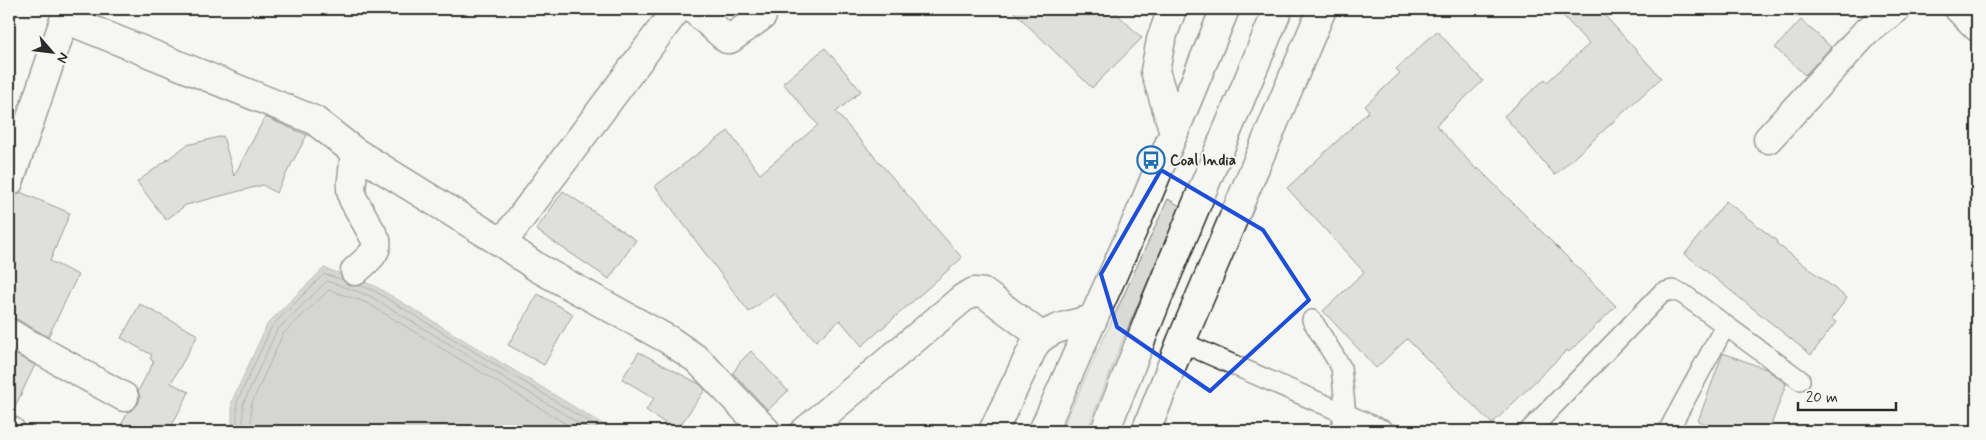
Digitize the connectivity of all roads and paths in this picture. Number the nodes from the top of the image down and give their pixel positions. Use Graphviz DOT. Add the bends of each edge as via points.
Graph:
graph roads {
  1 [pos="677,9"];
  2 [pos="693,9"];
  3 [pos="1172,9"];
  4 [pos="1225,9"];
  5 [pos="1278,9"];
  6 [pos="1322,9"];
  7 [pos="1896,9"];
  8 [pos="1958,9"];
  9 [pos="67,14"];
  10 [pos="762,16"];
  11 [pos="1977,27"];
  12 [pos="1174,132"];
  13 [pos="1768,139"];
  14 [pos="355,152"];
  15 [pos="9,182"];
  16 [pos="502,243"];
  17 [pos="355,271"];
  18 [pos="1094,319"];
  19 [pos="1312,320"];
  20 [pos="1725,326"];
  21 [pos="9,333"];
  22 [pos="1041,336"];
  23 [pos="1181,342"];
  24 [pos="1800,380"];
  25 [pos="124,397"];
  26 [pos="1342,423"];
  27 [pos="766,431"];
  28 [pos="805,431"];
  29 [pos="993,431"];
  30 [pos="1043,431"];
  31 [pos="1105,431"];
  32 [pos="1146,431"];
  33 [pos="1385,431"];
  34 [pos="1529,431"];
  35 [pos="1668,431"];
  1 -- 16 [label="street"];
  2 -- 10 [label="street" via="727,39"];
  3 -- 12 [label="street" via="1155,71"];
  4 -- 12 [label="street"];
  5 -- 31 [label="street" via="1156,300"];
  6 -- 23 [label="street"];
  7 -- 13 [label="street" via="1866,32"];
  8 -- 11 [label="street"];
  9 -- 14 [label="street" via="314,120"];
  9 -- 15 [label="street"];
  12 -- 18 [label="street"];
  14 -- 16 [label="street"];
  14 -- 17 [label="street" via="353,200 377,246"];
  16 -- 27 [label="street" via="538,268 669,340 698,360"];
  18 -- 22 [label="street"];
  18 -- 30 [label="street"];
  19 -- 26 [label="lane" via="1341,367"];
  20 -- 24 [label="lane"];
  20 -- 34 [label="lane" via="1682,294 1672,290 1662,293"];
  20 -- 35 [label="lane"];
  21 -- 25 [label="street"];
  22 -- 28 [label="street" via="984,293 974,292"];
  22 -- 29 [label="street" via="1034,344"];
  23 -- 26 [label="lane"];
  23 -- 32 [label="street"];
  26 -- 33 [label="lane"];
}
